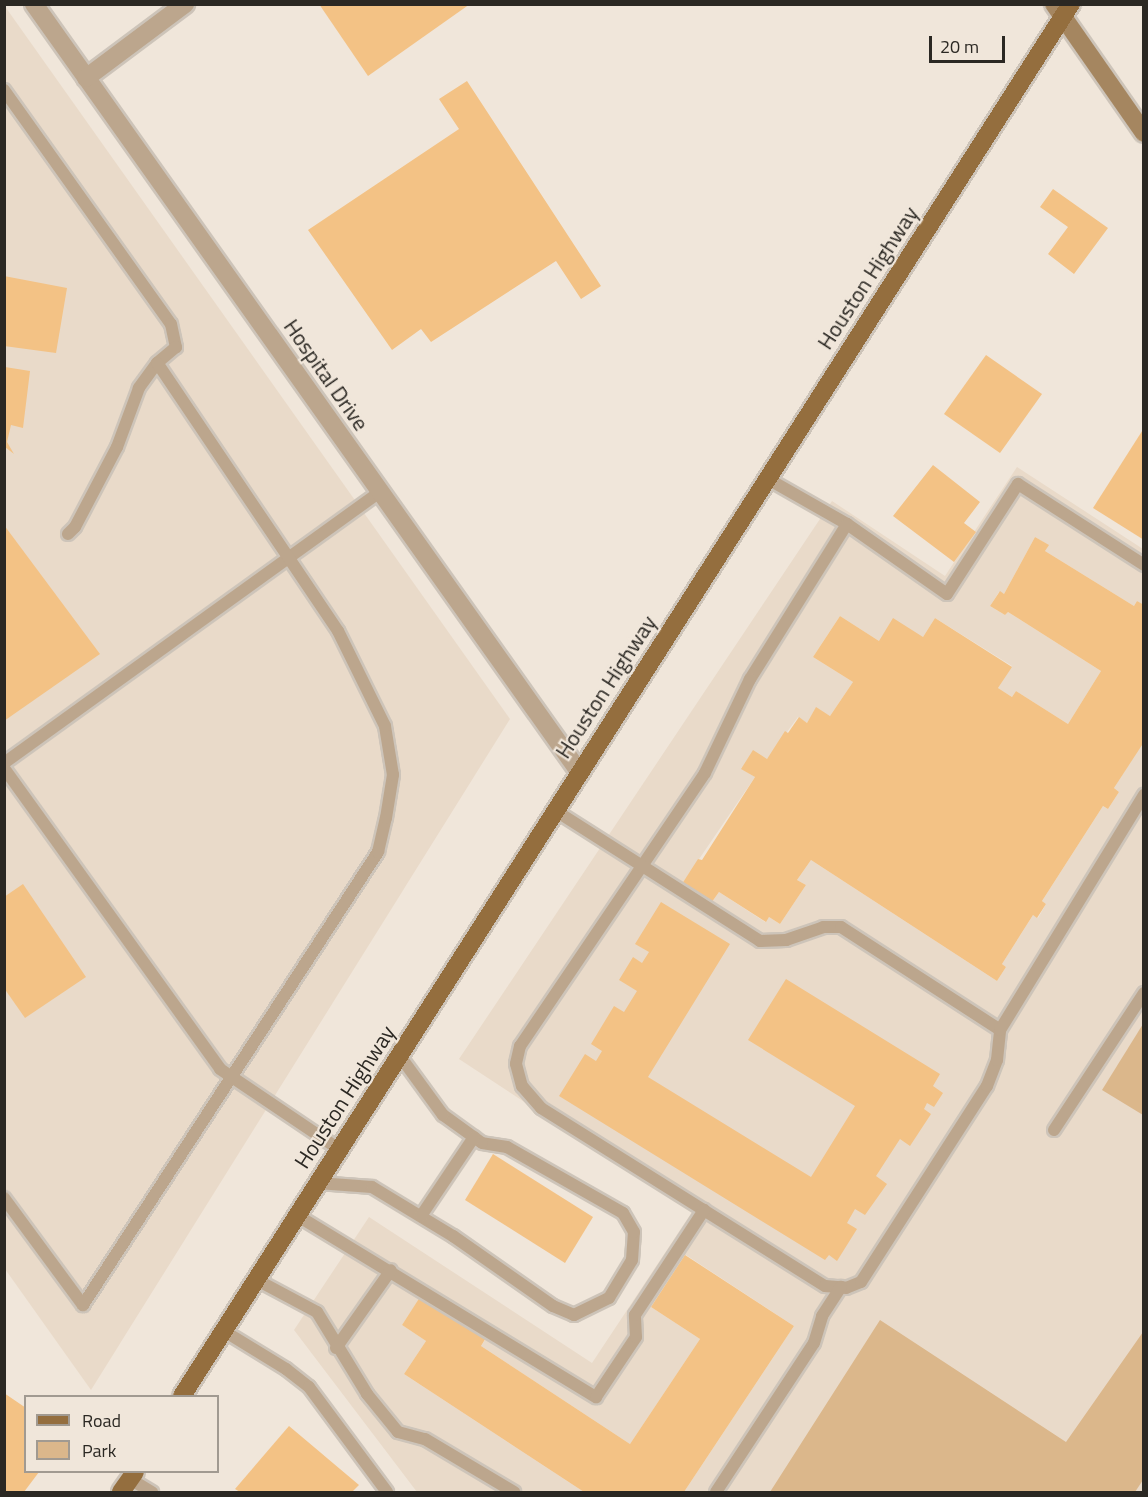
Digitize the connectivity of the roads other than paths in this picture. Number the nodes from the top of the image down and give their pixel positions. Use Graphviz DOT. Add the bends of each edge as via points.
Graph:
graph roads {
  1 [pos="34,4"];
  2 [pos="184,4"];
  3 [pos="1062,9"];
  4 [pos="86,78"];
  5 [pos="4,90"];
  6 [pos="1143,133"];
  7 [pos="158,363"];
  8 [pos="768,479"];
  9 [pos="380,492"];
  10 [pos="847,524"];
  11 [pos="68,534"];
  12 [pos="288,559"];
  13 [pos="1143,565"];
  14 [pos="4,763"];
  15 [pos="4,768"];
  16 [pos="580,773"];
  17 [pos="1143,795"];
  18 [pos="556,811"];
  19 [pos="640,865"];
  20 [pos="1143,993"];
  21 [pos="1000,1030"];
  22 [pos="400,1056"];
  23 [pos="234,1077"];
  24 [pos="1054,1130"];
  25 [pos="474,1137"];
  26 [pos="340,1150"];
  27 [pos="318,1184"];
  28 [pos="4,1198"];
  29 [pos="704,1210"];
  30 [pos="298,1216"];
  31 [pos="421,1216"];
  32 [pos="392,1270"];
  33 [pos="257,1280"];
  34 [pos="841,1287"];
  35 [pos="224,1331"];
  36 [pos="336,1348"];
  37 [pos="183,1395"];
  38 [pos="129,1481"];
  39 [pos="152,1492"];
  40 [pos="387,1492"];
  41 [pos="514,1492"];
  42 [pos="716,1492"];
  1 -- 4 [label="street, Hospital Drive"];
  2 -- 4 [label="street"];
  3 -- 6 [label="main road"];
  3 -- 8 [label="main road, Houston Highway"];
  4 -- 9 [label="street, Hospital Drive"];
  5 -- 7 [label="lane" via="171,324 176,347"];
  7 -- 11 [label="lane" via="140,388 117,447"];
  7 -- 12 [label="lane"];
  8 -- 10 [label="lane"];
  8 -- 16 [label="main road, Houston Highway"];
  9 -- 12 [label="lane"];
  9 -- 16 [label="street, Hospital Drive"];
  10 -- 13 [label="lane" via="947,594 1018,484"];
  10 -- 19 [label="lane" via="750,679 705,773"];
  12 -- 14 [label="lane"];
  12 -- 23 [label="lane" via="338,631 385,726 393,775 378,852"];
  15 -- 23 [label="lane" via="220,1069"];
  16 -- 18 [label="main road, Houston Highway"];
  17 -- 21 [label="lane"];
  18 -- 19 [label="lane"];
  18 -- 22 [label="main road, Houston Highway"];
  19 -- 21 [label="lane" via="760,941 786,940 823,927 842,927"];
  19 -- 29 [label="lane" via="520,1046 516,1064 522,1086 541,1108"];
  20 -- 24 [label="lane"];
  21 -- 34 [label="lane" via="997,1060 987,1086 861,1282"];
  22 -- 25 [label="lane" via="443,1115"];
  22 -- 26 [label="main road, Houston Highway"];
  23 -- 26 [label="lane"];
  23 -- 28 [label="lane" via="83,1305"];
  25 -- 31 [label="lane"];
  25 -- 31 [label="lane" via="482,1143 507,1147 623,1213 634,1232 632,1260 609,1298 574,1315 553,1305"];
  26 -- 27 [label="main road, Houston Highway"];
  27 -- 30 [label="main road, Houston Highway"];
  27 -- 31 [label="lane" via="372,1187"];
  29 -- 32 [label="lane" via="635,1315 636,1337 596,1397"];
  29 -- 34 [label="lane" via="825,1286"];
  30 -- 32 [label="lane"];
  30 -- 33 [label="main road, Houston Highway"];
  32 -- 36 [label="lane"];
  33 -- 35 [label="main road, Houston Highway"];
  33 -- 36 [label="lane" via="317,1312"];
  34 -- 42 [label="lane" via="822,1316 814,1343"];
  35 -- 37 [label="main road, Houston Highway"];
  35 -- 40 [label="lane" via="286,1368 309,1387"];
  36 -- 41 [label="lane" via="398,1432 425,1439"];
  38 -- 39 [label="lane"];
}
